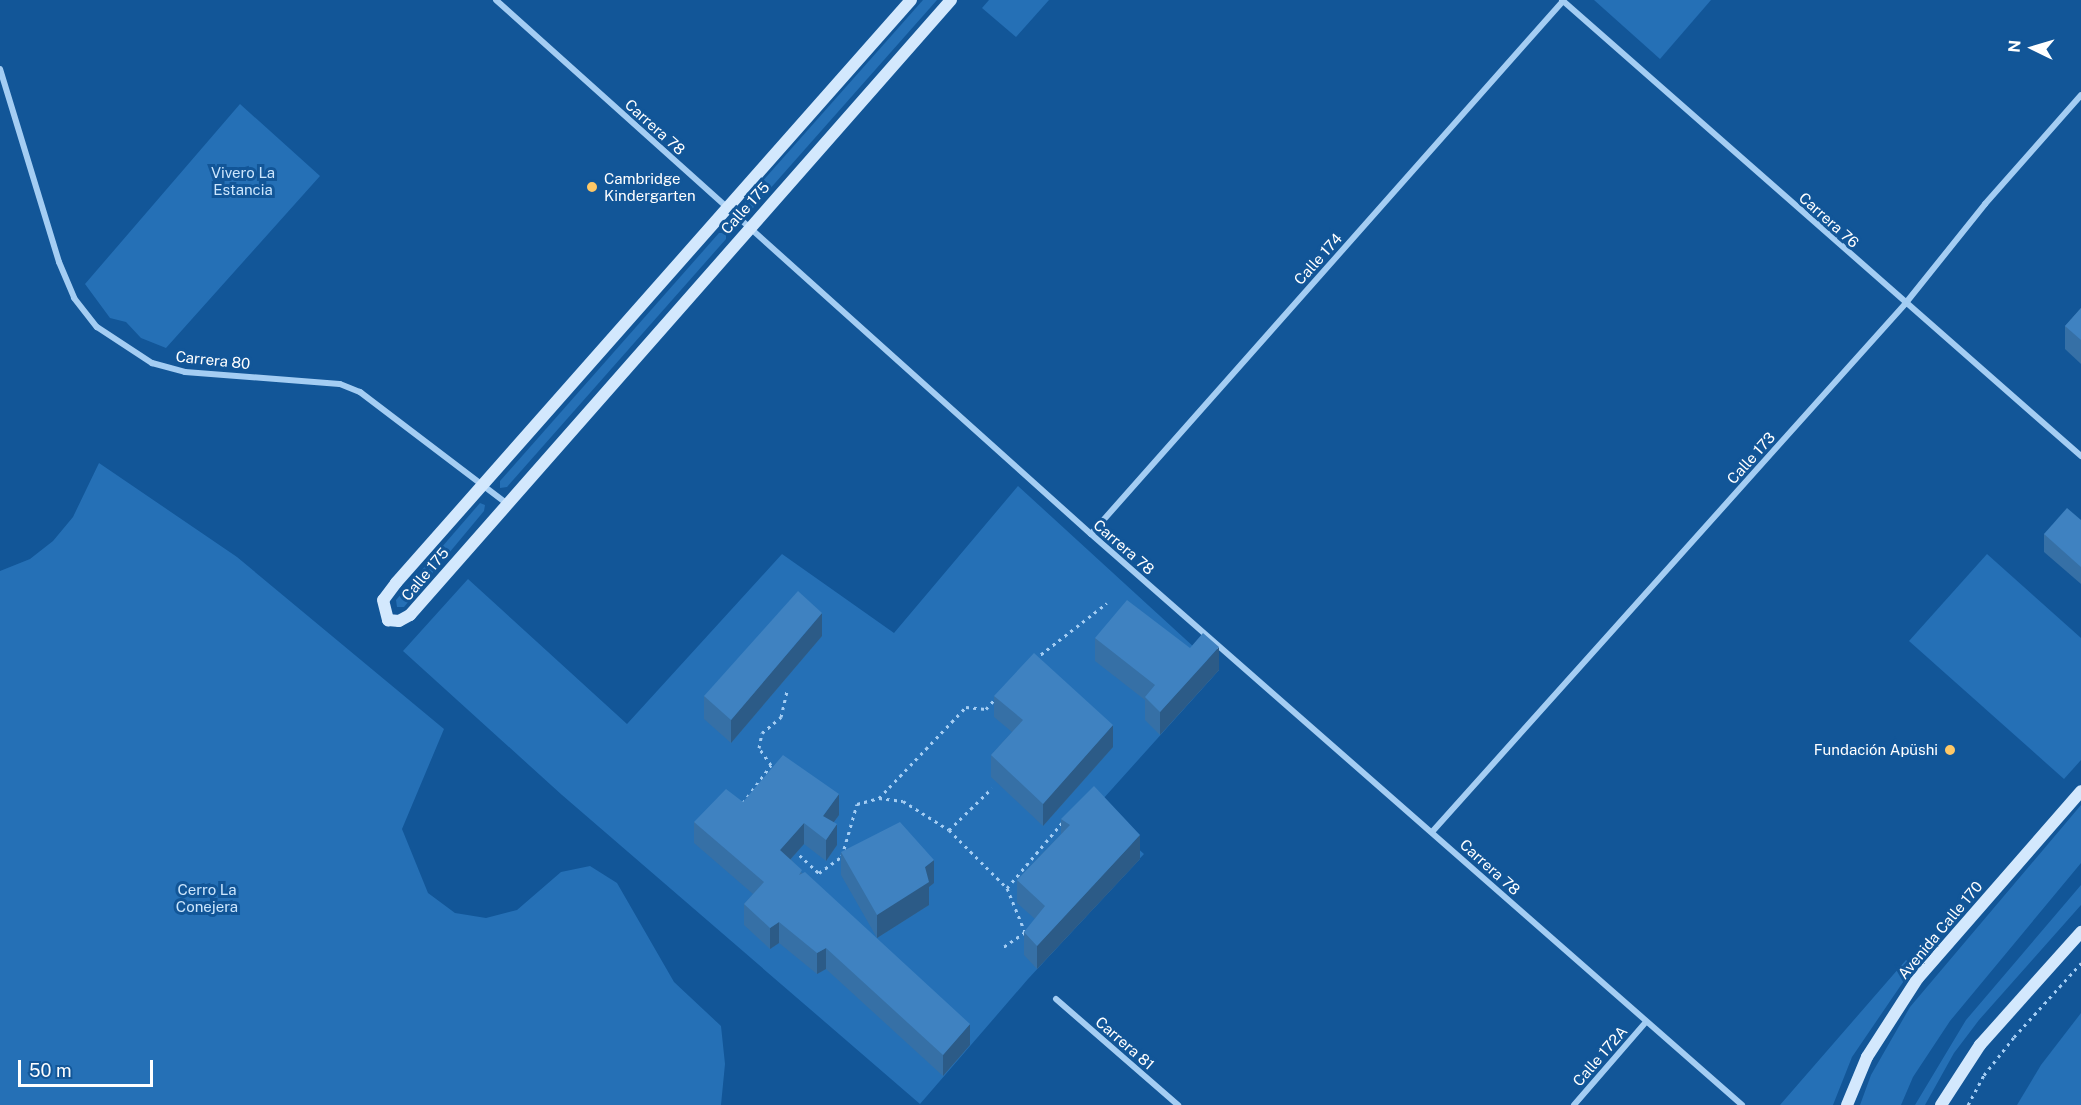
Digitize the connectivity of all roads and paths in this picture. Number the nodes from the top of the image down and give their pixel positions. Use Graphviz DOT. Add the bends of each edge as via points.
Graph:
graph roads {
  1 [pos="496,0"];
  2 [pos="911,0"];
  3 [pos="951,0"];
  4 [pos="1562,0"];
  5 [pos="0,69"];
  6 [pos="2081,95"];
  7 [pos="726,207"];
  8 [pos="748,226"];
  9 [pos="1905,304"];
  10 [pos="2081,456"];
  11 [pos="480,485"];
  12 [pos="505,502"];
  13 [pos="1091,534"];
  14 [pos="1107,603"];
  15 [pos="1034,660"];
  16 [pos="787,691"];
  17 [pos="1002,692"];
  18 [pos="992,788"];
  19 [pos="2081,791"];
  20 [pos="879,798"];
  21 [pos="751,810"];
  22 [pos="1066,819"];
  23 [pos="949,830"];
  24 [pos="1432,832"];
  25 [pos="785,841"];
  26 [pos="1006,888"];
  27 [pos="2081,932"];
  28 [pos="1001,949"];
  29 [pos="2081,963"];
  30 [pos="1056,999"];
  31 [pos="1645,1023"];
  32 [pos="1178,1105"];
  33 [pos="1574,1105"];
  34 [pos="1742,1105"];
  35 [pos="1847,1105"];
  36 [pos="1941,1105"];
  37 [pos="1968,1105"];
  1 -- 7 [label="street, Carrera 78"];
  2 -- 7 [label="street, Calle 175"];
  3 -- 8 [label="street, Calle 175"];
  4 -- 9 [label="street, Carrera 76"];
  4 -- 13 [label="street, Calle 174"];
  5 -- 11 [label="street, Carrera 80" via="58,262 74,298 97,327 152,363 185,372 332,383 360,392 424,437"];
  6 -- 9 [label="street, Calle 173" via="1985,204"];
  7 -- 8 [label="street, Carrera 78"];
  7 -- 11 [label="street, Calle 175"];
  8 -- 12 [label="street, Calle 175"];
  8 -- 13 [label="street, Carrera 78"];
  9 -- 10 [label="street, Carrera 76"];
  9 -- 24 [label="street, Calle 173"];
  11 -- 12 [label="street, Carrera 80"];
  11 -- 12 [label="street, Calle 175" via="387,594 382,607 388,620 399,621 410,615"];
  13 -- 24 [label="street, Carrera 78"];
  14 -- 15 [label="path"];
  16 -- 21 [label="path" via="781,717 762,733 759,748 771,765 742,802"];
  17 -- 20 [label="path" via="986,709 966,707"];
  18 -- 23 [label="path"];
  19 -- 35 [label="street, Avenida Calle 170" via="1918,978 1867,1058"];
  20 -- 23 [label="path" via="903,801"];
  20 -- 25 [label="path" via="857,804 842,856 819,873"];
  22 -- 26 [label="path"];
  23 -- 26 [label="path"];
  24 -- 31 [label="street, Carrera 78"];
  26 -- 28 [label="path" via="1024,932"];
  27 -- 36 [label="street" via="1980,1045"];
  29 -- 37 [label="path" via="2014,1037 1984,1075"];
  30 -- 32 [label="street, Carrera 81"];
  31 -- 33 [label="street, Calle 172A"];
  31 -- 34 [label="street, Carrera 78"];
}
